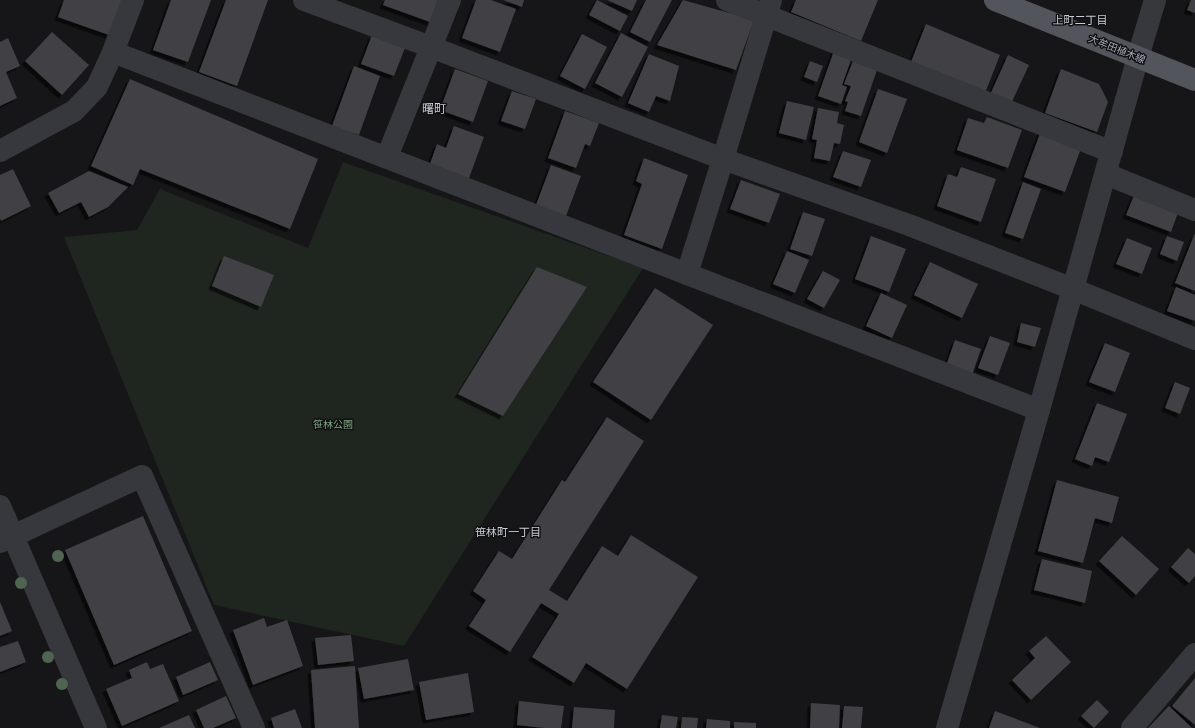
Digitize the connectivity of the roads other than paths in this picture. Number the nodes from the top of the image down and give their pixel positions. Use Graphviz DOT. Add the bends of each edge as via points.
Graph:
graph roads {
  1 [pos="133,0"];
  2 [pos="304,0"];
  3 [pos="450,0"];
  4 [pos="727,0"];
  5 [pos="995,0"];
  6 [pos="1155,0"];
  7 [pos="769,8"];
  8 [pos="431,47"];
  9 [pos="113,52"];
  10 [pos="1138,58"];
  11 [pos="1195,80"];
  12 [pos="0,151"];
  13 [pos="1112,152"];
  14 [pos="387,157"];
  15 [pos="723,159"];
  16 [pos="1106,174"];
  17 [pos="1195,210"];
  18 [pos="687,274"];
  19 [pos="1073,289"];
  20 [pos="1195,339"];
  21 [pos="1039,410"];
  22 [pos="0,506"];
  23 [pos="7,540"];
  24 [pos="1195,654"];
  25 [pos="96,728"];
  26 [pos="254,728"];
  27 [pos="947,728"];
  28 [pos="1132,728"];
  1 -- 9 [label="street"];
  2 -- 8 [label="street"];
  3 -- 8 [label="street"];
  4 -- 7 [label="street"];
  5 -- 10 [label="main road, 大牟田植木線"];
  6 -- 10 [label="street"];
  7 -- 13 [label="street"];
  7 -- 15 [label="street"];
  8 -- 14 [label="street"];
  8 -- 15 [label="street"];
  9 -- 12 [label="street" via="97,87 74,112"];
  9 -- 14 [label="street"];
  10 -- 11 [label="main road, 大牟田植木線"];
  10 -- 13 [label="street"];
  13 -- 16 [label="street"];
  14 -- 18 [label="street"];
  15 -- 18 [label="street"];
  15 -- 19 [label="street" via="909,225"];
  16 -- 17 [label="street"];
  16 -- 19 [label="street"];
  18 -- 21 [label="street"];
  19 -- 20 [label="street"];
  19 -- 21 [label="street"];
  21 -- 27 [label="street"];
  22 -- 23 [label="street"];
  23 -- 25 [label="street"];
  23 -- 26 [label="street" via="142,476"];
  24 -- 28 [label="street"];
}
